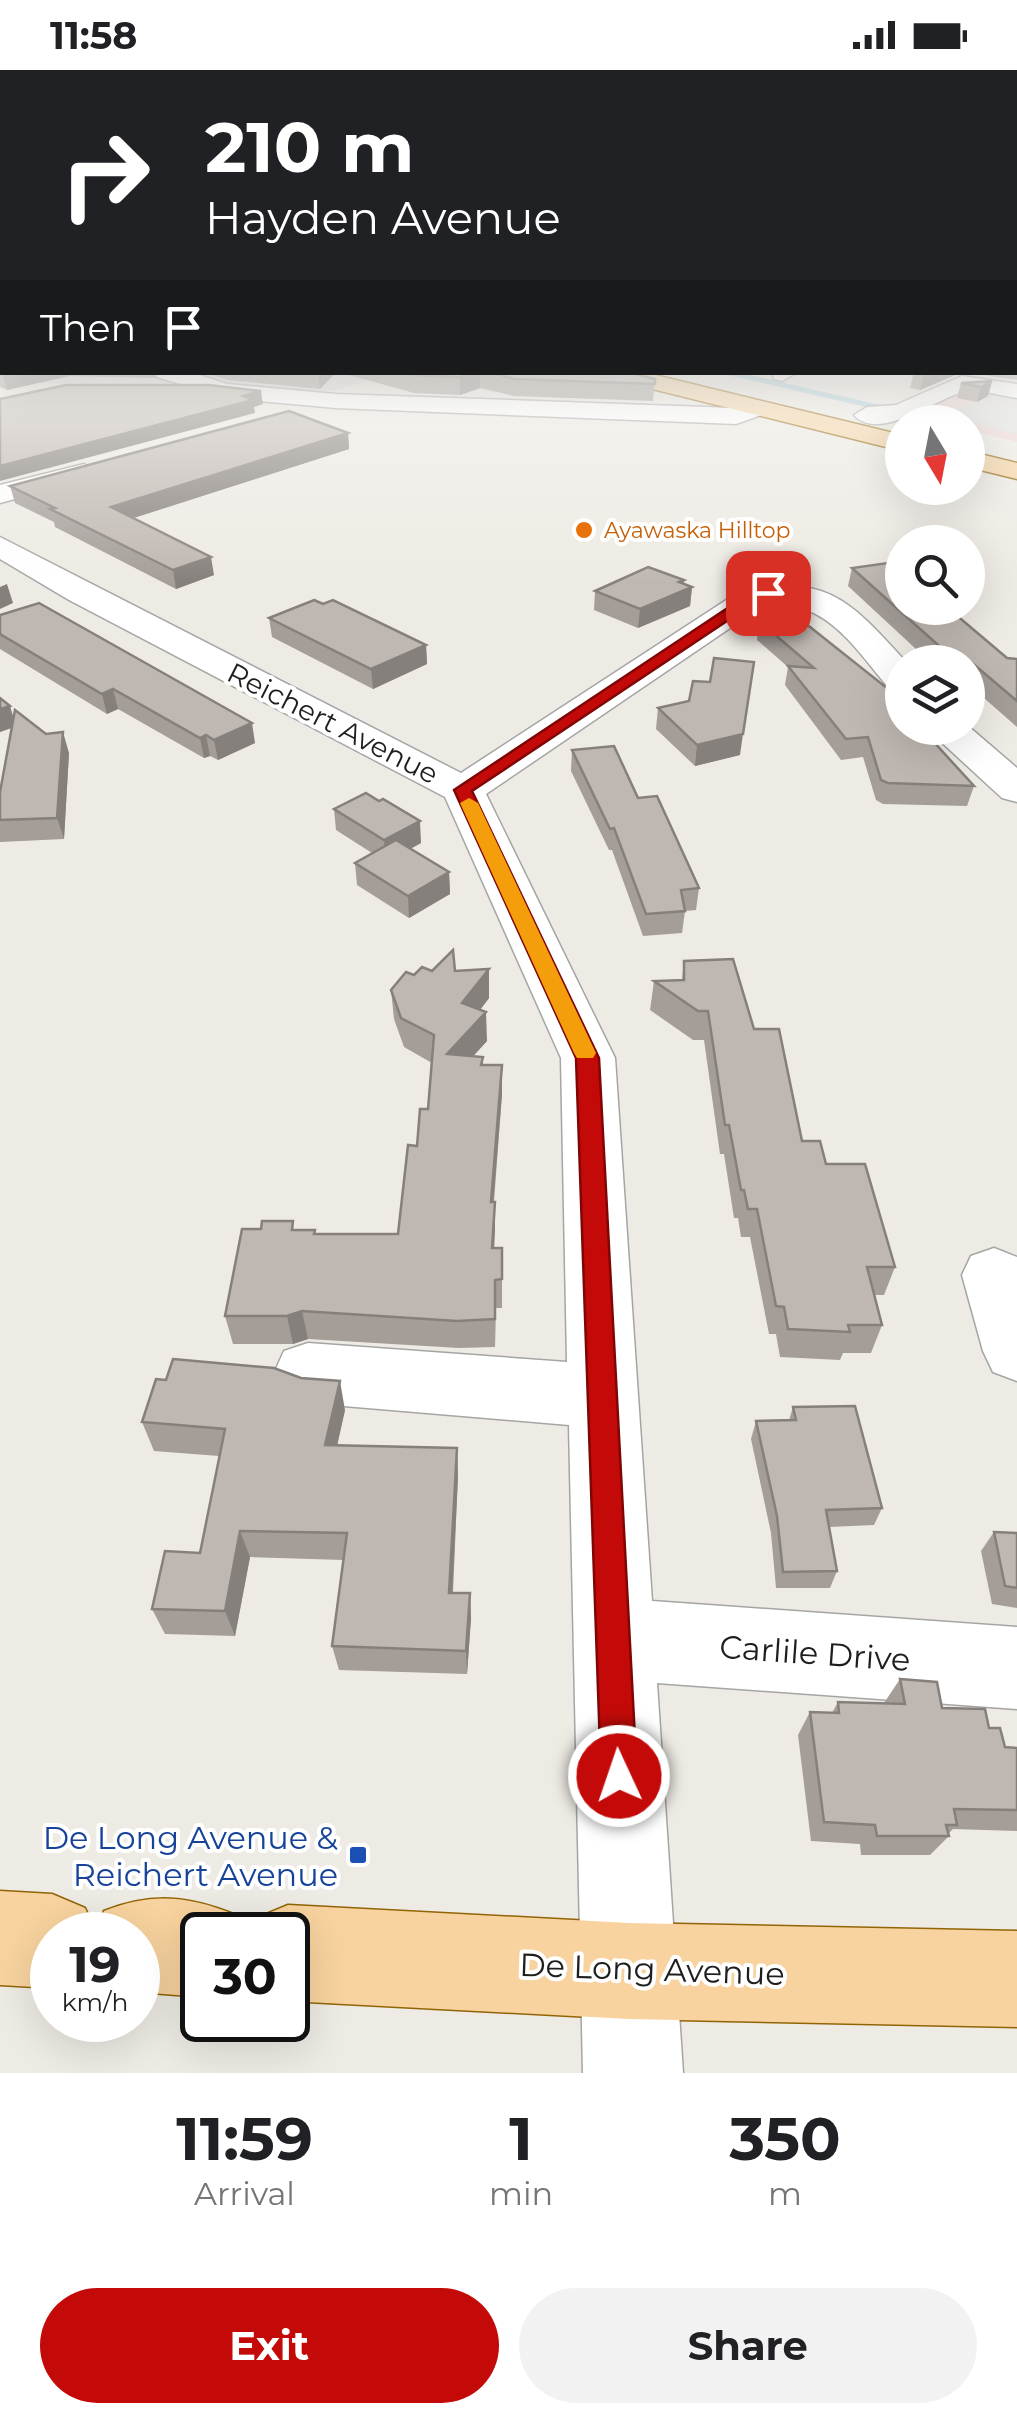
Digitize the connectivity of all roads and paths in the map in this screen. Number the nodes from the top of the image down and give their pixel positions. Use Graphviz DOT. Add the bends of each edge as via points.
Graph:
graph roads {
  1 [pos="297,397"];
  2 [pos="346,397"];
  3 [pos="480,397"];
  4 [pos="715,397"];
  5 [pos="788,397"];
  6 [pos="336,401"];
  7 [pos="454,407"];
  8 [pos="758,408"];
  9 [pos="885,415"];
  10 [pos="269,422"];
  11 [pos="885,439"];
  12 [pos="985,443"];
  13 [pos="1017,450"];
  14 [pos="985,464"];
  15 [pos="104,466"];
  16 [pos="1017,472"];
  17 [pos="0,494"];
  18 [pos="0,546"];
  19 [pos="885,661"];
  20 [pos="966,745"];
  21 [pos="1017,789"];
  22 [pos="463,790"];
  23 [pos="994,1275"];
  24 [pos="1017,1351"];
  25 [pos="308,1372"];
  26 [pos="602,1396"];
  27 [pos="612,1638"];
  28 [pos="1017,1668"];
  29 [pos="0,1938"];
  30 [pos="30,1940"];
  31 [pos="310,1955"];
  32 [pos="629,1971"];
  33 [pos="1017,1980"];
  34 [pos="633,2073"];
  1 -- 6 [label="street"];
  2 -- 6 [label="street"];
  3 -- 7 [label="street"];
  4 -- 8 [label="main road"];
  5 -- 9 [label="main road"];
  6 -- 7 [label="street"];
  6 -- 10 [label="street"];
  7 -- 8 [label="street" via="736,416"];
  8 -- 11 [label="main road"];
  12 -- 13 [label="main road"];
  14 -- 16 [label="main road"];
  15 -- 17 [label="street"];
  18 -- 22 [label="street, Reichert Avenue" via="65,599"];
  19 -- 22 [label="street" via="836,608 804,593 768,593"];
  20 -- 21 [label="street"];
  22 -- 26 [label="street, Reichert Avenue" via="588,1058"];
  23 -- 24 [label="street"];
  25 -- 26 [label="street"];
  26 -- 27 [label="street, Reichert Avenue"];
  27 -- 28 [label="street, Carlile Drive"];
  27 -- 32 [label="street, Reichert Avenue"];
  29 -- 30 [label="main road"];
  31 -- 32 [label="main road, De Long Avenue"];
  32 -- 33 [label="main road, De Long Avenue"];
  32 -- 34 [label="street, Reichert Avenue"];
}
